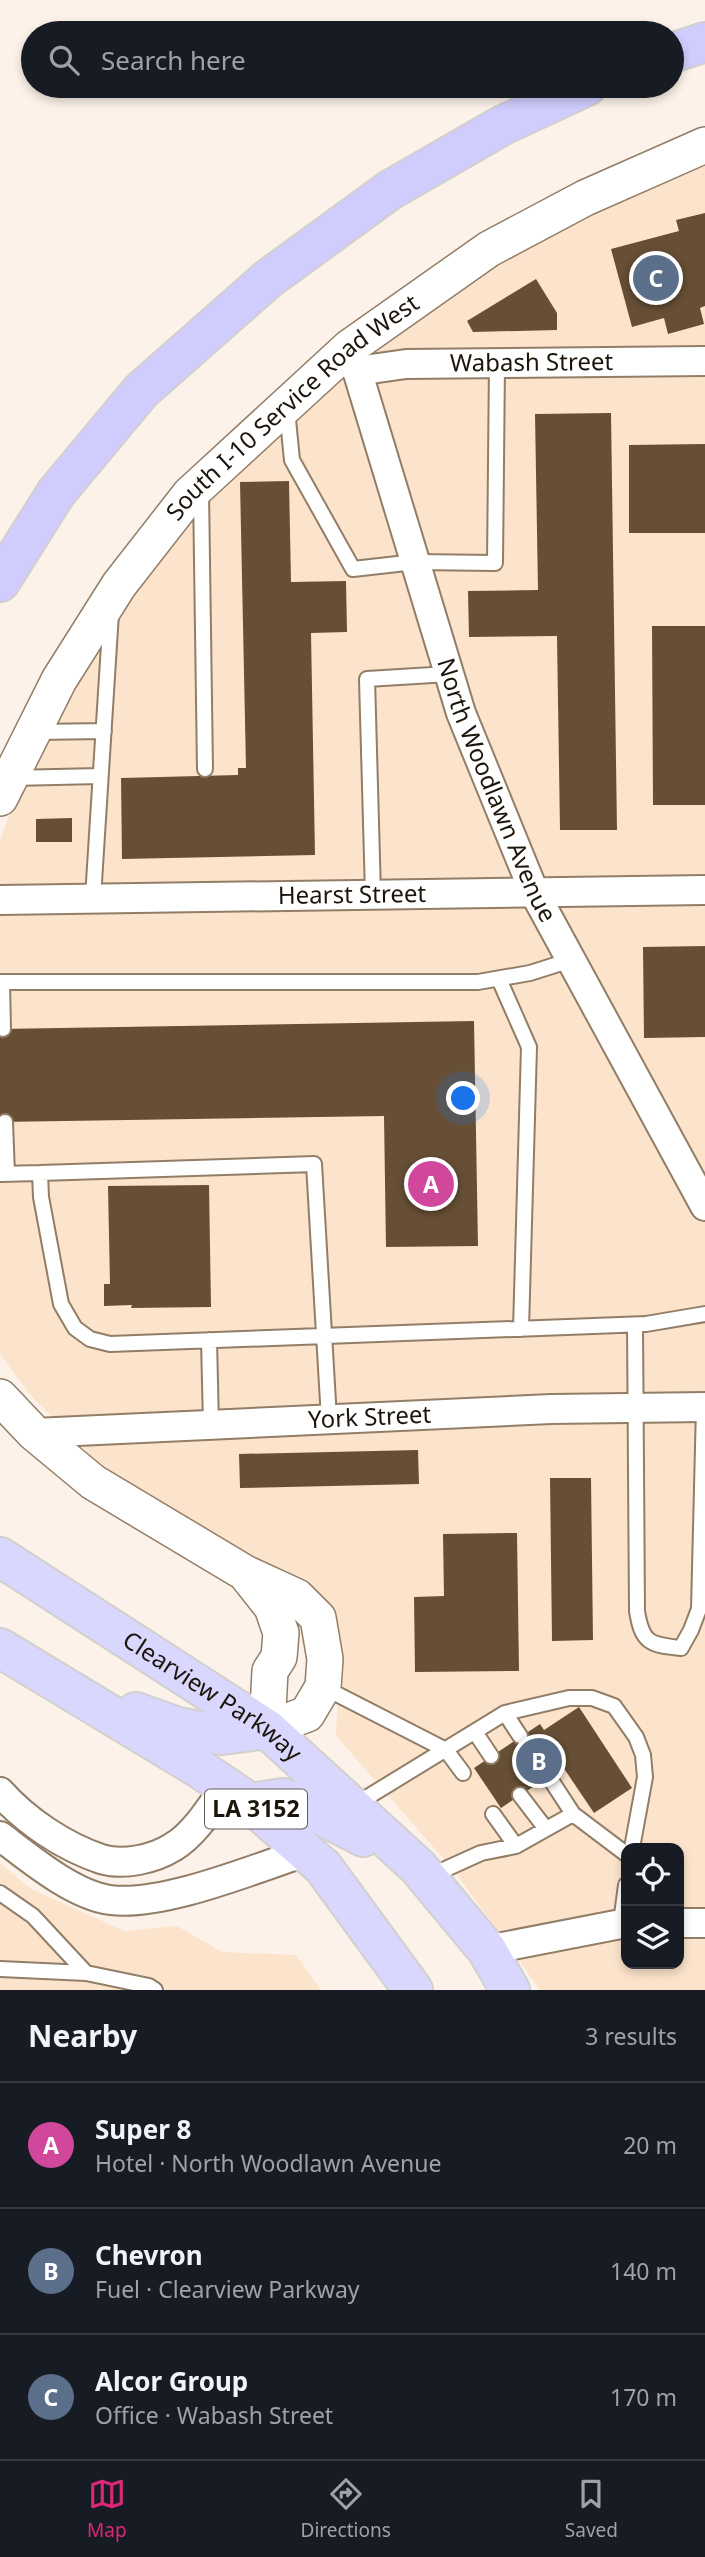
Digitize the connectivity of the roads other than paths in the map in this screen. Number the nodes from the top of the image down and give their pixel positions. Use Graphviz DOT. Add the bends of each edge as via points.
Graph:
graph roads {
  1 [pos="705,42"];
  2 [pos="684,49"];
  3 [pos="561,98"];
  4 [pos="705,145"];
  5 [pos="353,359"];
  6 [pos="705,361"];
  7 [pos="497,363"];
  8 [pos="286,405"];
  9 [pos="201,484"];
  10 [pos="415,562"];
  11 [pos="0,582"];
  12 [pos="112,595"];
  13 [pos="449,674"];
  14 [pos="104,731"];
  15 [pos="33,732"];
  16 [pos="205,769"];
  17 [pos="100,776"];
  18 [pos="5,788"];
  19 [pos="705,890"];
  20 [pos="534,892"];
  21 [pos="373,894"];
  22 [pos="93,898"];
  23 [pos="0,900"];
  24 [pos="571,960"];
  25 [pos="499,979"];
  26 [pos="1,982"];
  27 [pos="3,1029"];
  28 [pos="5,1122"];
  29 [pos="40,1173"];
  30 [pos="4,1174"];
  31 [pos="705,1206"];
  32 [pos="705,1314"];
  33 [pos="635,1325"];
  34 [pos="521,1329"];
  35 [pos="326,1336"];
  36 [pos="209,1340"];
  37 [pos="0,1397"];
  38 [pos="704,1407"];
  39 [pos="635,1408"];
  40 [pos="329,1419"];
  41 [pos="211,1425"];
  42 [pos="34,1433"];
  43 [pos="0,1557"];
  44 [pos="245,1573"];
  45 [pos="0,1648"];
  46 [pos="53,1680"];
  47 [pos="323,1688"];
  48 [pos="505,1713"];
  49 [pos="267,1729"];
  50 [pos="475,1732"];
  51 [pos="520,1736"];
  52 [pos="446,1750"];
  53 [pos="491,1756"];
  54 [pos="463,1773"];
  55 [pos="549,1777"];
  56 [pos="0,1791"];
  57 [pos="237,1795"];
  58 [pos="520,1795"];
  59 [pos="352,1807"];
  60 [pos="493,1814"];
  61 [pos="573,1814"];
  62 [pos="546,1829"];
  63 [pos="0,1836"];
  64 [pos="633,1843"];
  65 [pos="516,1846"];
  66 [pos="621,1850"];
  67 [pos="306,1852"];
  68 [pos="422,1872"];
  69 [pos="0,1893"];
  70 [pos="684,1923"];
  71 [pos="705,1923"];
  72 [pos="621,1924"];
  73 [pos="487,1950"];
  74 [pos="0,1969"];
  75 [pos="86,1973"];
  76 [pos="155,1990"];
  77 [pos="413,1990"];
  78 [pos="510,1990"];
  1 -- 2 [label="highway"];
  3 -- 11 [label="highway" via="503,125 390,190 268,279 141,391 56,493"];
  4 -- 5 [label="street, South I-10 Service Road West" via="585,198 489,249"];
  5 -- 7 [label="street, Wabash Street" via="405,364"];
  5 -- 8 [label="street, South I-10 Service Road West"];
  5 -- 10 [label="street, North Woodlawn Avenue"];
  6 -- 7 [label="street, Wabash Street"];
  7 -- 10 [label="lane" via="495,564"];
  8 -- 9 [label="street, South I-10 Service Road West"];
  8 -- 10 [label="lane" via="292,460 353,569"];
  9 -- 12 [label="street, South I-10 Service Road West"];
  9 -- 16 [label="lane"];
  10 -- 13 [label="street, North Woodlawn Avenue"];
  12 -- 14 [label="lane"];
  12 -- 15 [label="street, South I-10 Service Road West" via="58,680"];
  13 -- 20 [label="street, North Woodlawn Avenue"];
  13 -- 21 [label="lane" via="366,679"];
  14 -- 15 [label="lane"];
  14 -- 17 [label="lane"];
  15 -- 18 [label="street, South I-10 Service Road West"];
  17 -- 18 [label="lane"];
  17 -- 22 [label="lane"];
  19 -- 20 [label="street, Hearst Street"];
  20 -- 21 [label="street, Hearst Street"];
  20 -- 24 [label="street, North Woodlawn Avenue"];
  21 -- 22 [label="street, Hearst Street"];
  22 -- 23 [label="street, Hearst Street"];
  24 -- 25 [label="lane"];
  24 -- 31 [label="street, North Woodlawn Avenue"];
  25 -- 26 [label="lane"];
  25 -- 34 [label="lane" via="529,1047"];
  26 -- 27 [label="lane"];
  28 -- 30 [label="lane"];
  29 -- 30 [label="lane"];
  29 -- 35 [label="lane" via="314,1164"];
  29 -- 36 [label="lane" via="61,1304 75,1328 90,1339 110,1343"];
  32 -- 33 [label="lane"];
  33 -- 34 [label="lane"];
  33 -- 39 [label="lane"];
  34 -- 35 [label="lane"];
  35 -- 36 [label="lane"];
  35 -- 40 [label="lane"];
  36 -- 41 [label="lane"];
  37 -- 42 [label="street"];
  38 -- 39 [label="street, York Street"];
  38 -- 39 [label="lane" via="699,1609 681,1647 654,1646 640,1633"];
  39 -- 40 [label="street, York Street"];
  40 -- 41 [label="street, York Street"];
  41 -- 42 [label="street, York Street"];
  42 -- 44 [label="street" via="93,1482"];
  43 -- 49 [label="highway, Clearview Parkway / LA 3152"];
  44 -- 47 [label="street" via="297,1597 317,1618 325,1659"];
  44 -- 49 [label="street" via="272,1607 281,1633 278,1657 270,1671"];
  45 -- 46 [label="highway, LA 3152"];
  46 -- 49 [label="highway" via="178,1727 222,1735"];
  46 -- 57 [label="highway, LA 3152"];
  47 -- 49 [label="street" via="307,1714"];
  47 -- 52 [label="lane"];
  48 -- 50 [label="lane"];
  48 -- 51 [label="lane"];
  48 -- 64 [label="lane" via="569,1698 592,1698 614,1706 643,1755 645,1777"];
  49 -- 59 [label="highway, Clearview Parkway / LA 3152"];
  50 -- 52 [label="lane"];
  50 -- 53 [label="lane"];
  52 -- 54 [label="lane"];
  52 -- 59 [label="lane"];
  55 -- 61 [label="lane"];
  56 -- 57 [label="street" via="18,1812 69,1843 103,1860 139,1861 174,1847 205,1816"];
  57 -- 67 [label="highway, LA 3152"];
  57 -- 68 [label="highway" via="294,1801"];
  58 -- 62 [label="lane"];
  59 -- 68 [label="highway, Clearview Parkway / LA 3152"];
  60 -- 65 [label="lane"];
  61 -- 62 [label="lane"];
  61 -- 66 [label="lane"];
  62 -- 65 [label="lane"];
  63 -- 67 [label="street" via="79,1889 108,1900 140,1900 188,1889"];
  65 -- 68 [label="lane"];
  67 -- 77 [label="highway, LA 3152" via="323,1867"];
  68 -- 73 [label="highway, Clearview Parkway / LA 3152"];
  69 -- 75 [label="lane" via="33,1916"];
  70 -- 71 [label="street"];
  72 -- 73 [label="street"];
  73 -- 78 [label="highway, Clearview Parkway / LA 3152"];
  74 -- 75 [label="lane"];
  75 -- 76 [label="lane"];
}
